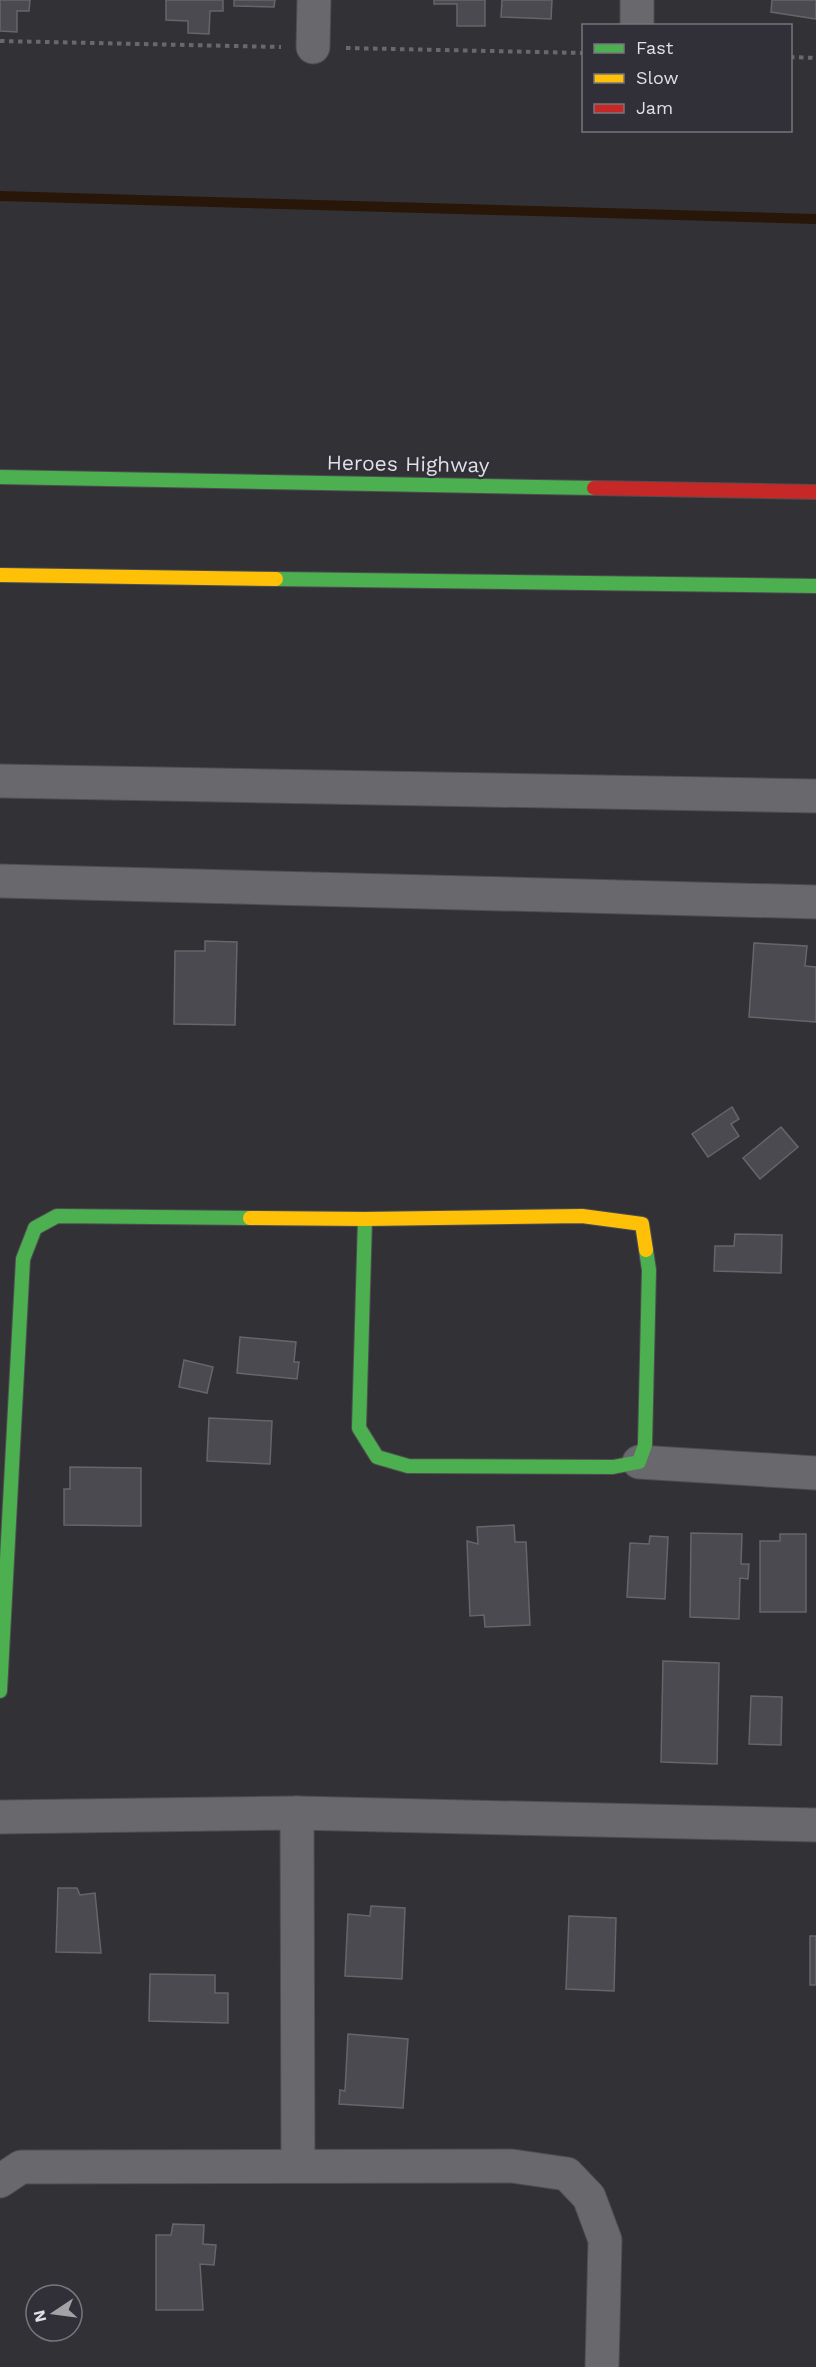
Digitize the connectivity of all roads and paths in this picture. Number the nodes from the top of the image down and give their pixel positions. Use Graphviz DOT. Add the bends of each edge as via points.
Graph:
graph roads {
  1 [pos="314,0"];
  2 [pos="638,0"];
  3 [pos="637,24"];
  4 [pos="313,47"];
  5 [pos="792,57"];
  6 [pos="816,58"];
  7 [pos="0,477"];
  8 [pos="816,492"];
  9 [pos="0,575"];
  10 [pos="816,586"];
  11 [pos="0,781"];
  12 [pos="816,796"];
  13 [pos="0,881"];
  14 [pos="816,902"];
  15 [pos="365,1219"];
  16 [pos="639,1462"];
  17 [pos="816,1473"];
  18 [pos="0,1691"];
  19 [pos="297,1813"];
  20 [pos="0,1817"];
  21 [pos="816,1824"];
  22 [pos="298,2166"];
  23 [pos="0,2181"];
  24 [pos="602,2367"];
  1 -- 4 [label="street"];
  2 -- 3 [label="street"];
  5 -- 6 [label="path"];
  7 -- 8 [label="street, Heroes Highway"];
  9 -- 10 [label="street"];
  11 -- 12 [label="street"];
  13 -- 14 [label="street"];
  15 -- 16 [label="street" via="359,1428 377,1457 408,1466 613,1467"];
  15 -- 16 [label="street" via="582,1216 642,1224 649,1269 645,1445"];
  15 -- 18 [label="street" via="57,1216 35,1228 23,1259"];
  16 -- 17 [label="street"];
  19 -- 20 [label="street"];
  19 -- 21 [label="street"];
  19 -- 22 [label="street"];
  22 -- 23 [label="street" via="21,2167"];
  22 -- 24 [label="street" via="512,2166 567,2174 589,2197 605,2240"];
}
